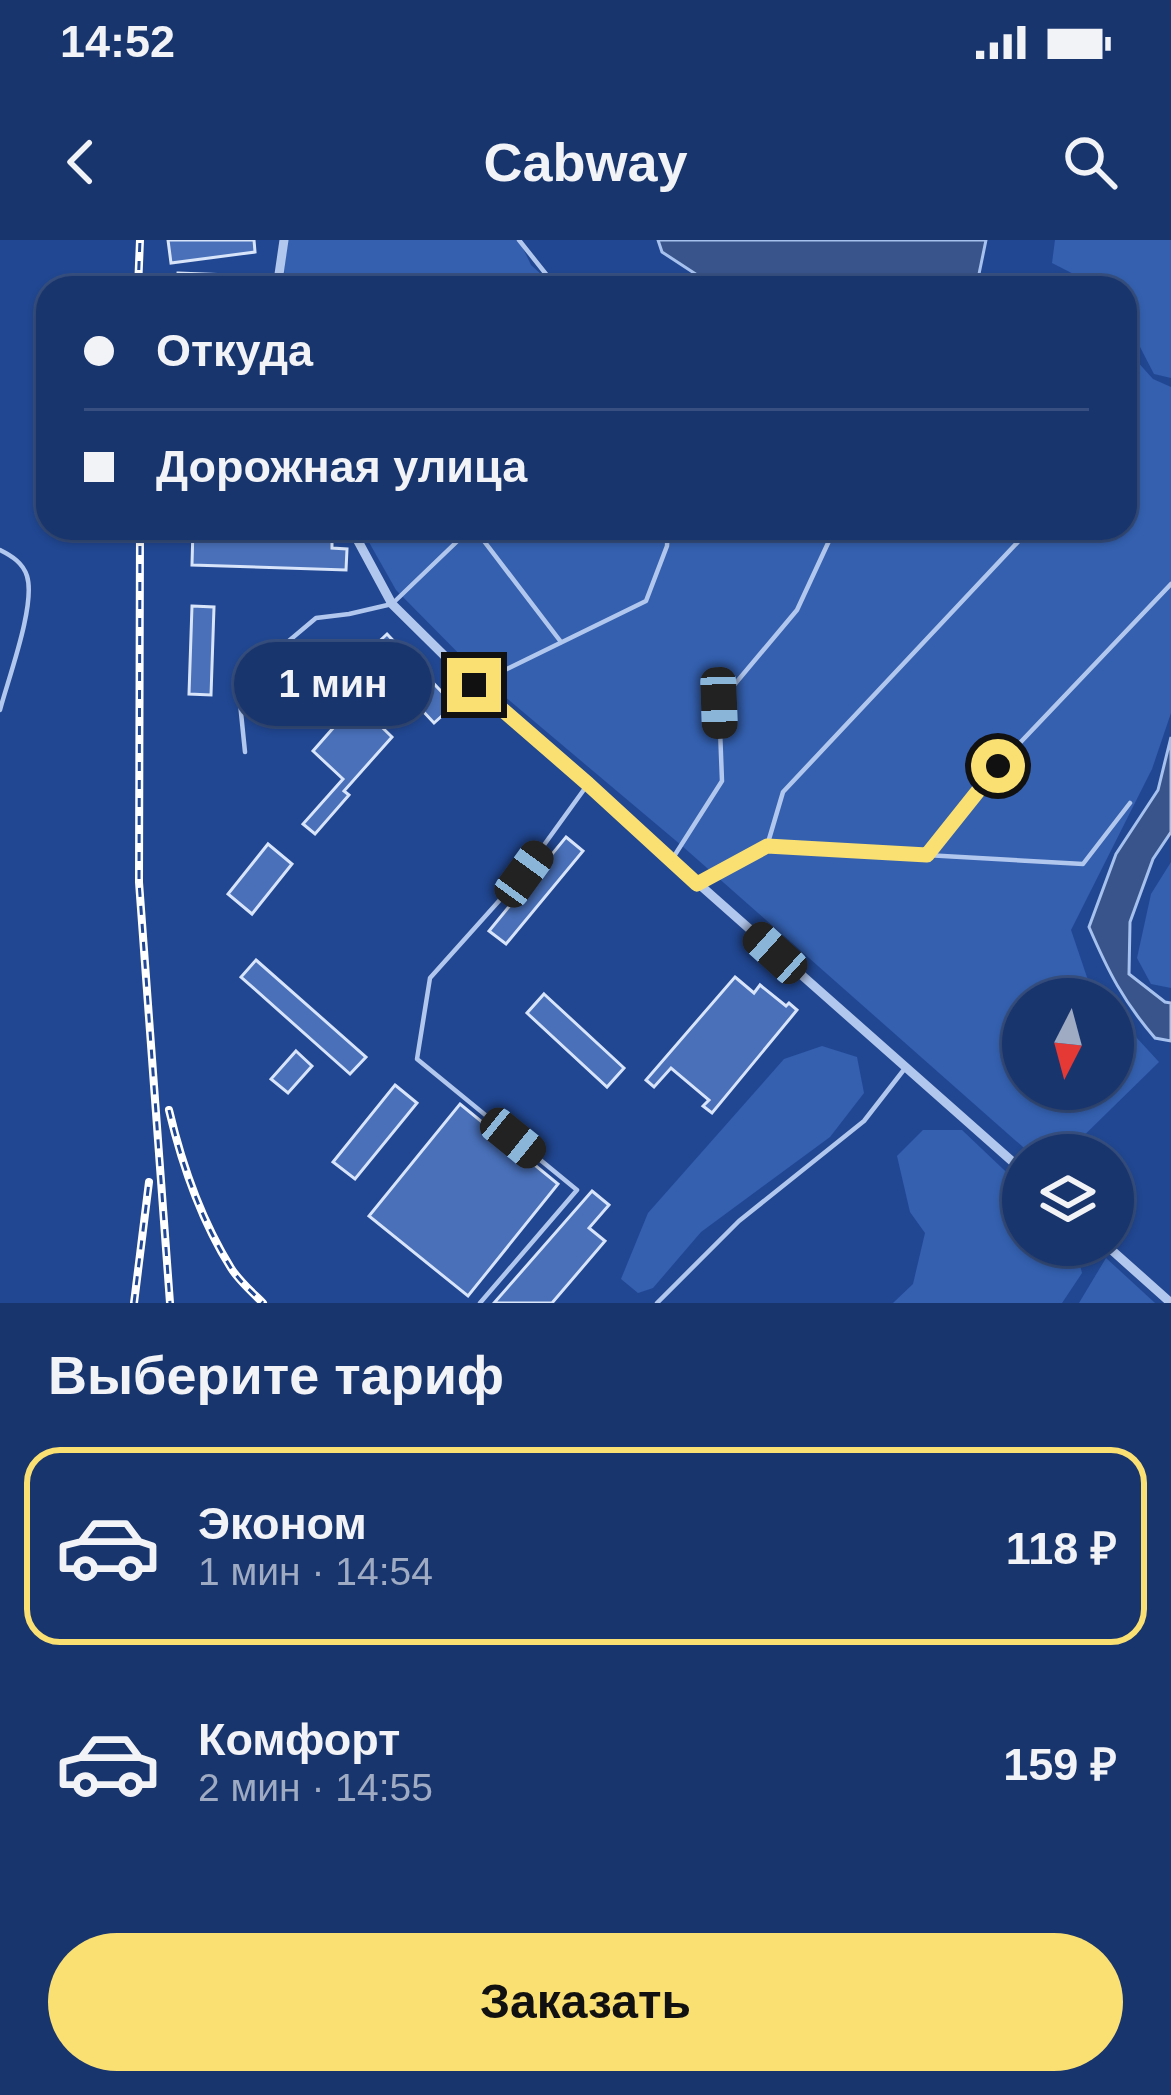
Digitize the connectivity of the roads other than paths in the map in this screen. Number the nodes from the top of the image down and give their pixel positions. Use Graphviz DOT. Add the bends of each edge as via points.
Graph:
graph roads {
  1 [pos="284,240"];
  2 [pos="519,240"];
  3 [pos="280,276"];
  4 [pos="548,276"];
  5 [pos="357,540"];
  6 [pos="459,540"];
  7 [pos="481,540"];
  8 [pos="668,540"];
  9 [pos="829,540"];
  10 [pos="1020,540"];
  11 [pos="0,550"];
  12 [pos="1171,584"];
  13 [pos="392,604"];
  14 [pos="561,642"];
  15 [pos="474,685"];
  16 [pos="0,710"];
  17 [pos="245,752"];
  18 [pos="588,784"];
  19 [pos="1130,802"];
  20 [pos="767,846"];
  21 [pos="927,855"];
  22 [pos="671,861"];
  23 [pos="697,884"];
  24 [pos="906,1067"];
  25 [pos="1002,1152"];
  26 [pos="1130,1266"];
  27 [pos="480,1303"];
  28 [pos="657,1303"];
  29 [pos="1171,1303"];
  1 -- 3 [label="street"];
  2 -- 4 [label="lane"];
  5 -- 13 [label="street"];
  6 -- 13 [label="lane"];
  7 -- 14 [label="lane"];
  8 -- 14 [label="lane" via="646,601"];
  9 -- 22 [label="lane" via="797,610 719,703 722,782"];
  10 -- 20 [label="lane" via="783,792"];
  11 -- 16 [label="lane" via="26,570 29,592"];
  12 -- 21 [label="lane" via="998,766"];
  13 -- 15 [label="street"];
  13 -- 17 [label="lane" via="316,618 247,676 238,692"];
  14 -- 15 [label="lane"];
  15 -- 18 [label="street"];
  18 -- 22 [label="street"];
  18 -- 27 [label="lane" via="524,874 430,978 417,1059 578,1190"];
  19 -- 21 [label="lane" via="1083,864"];
  20 -- 21 [label="lane"];
  20 -- 23 [label="lane"];
  22 -- 23 [label="street"];
  23 -- 24 [label="street"];
  24 -- 25 [label="street"];
  24 -- 28 [label="lane" via="864,1121 739,1221"];
  26 -- 29 [label="street"];
}
